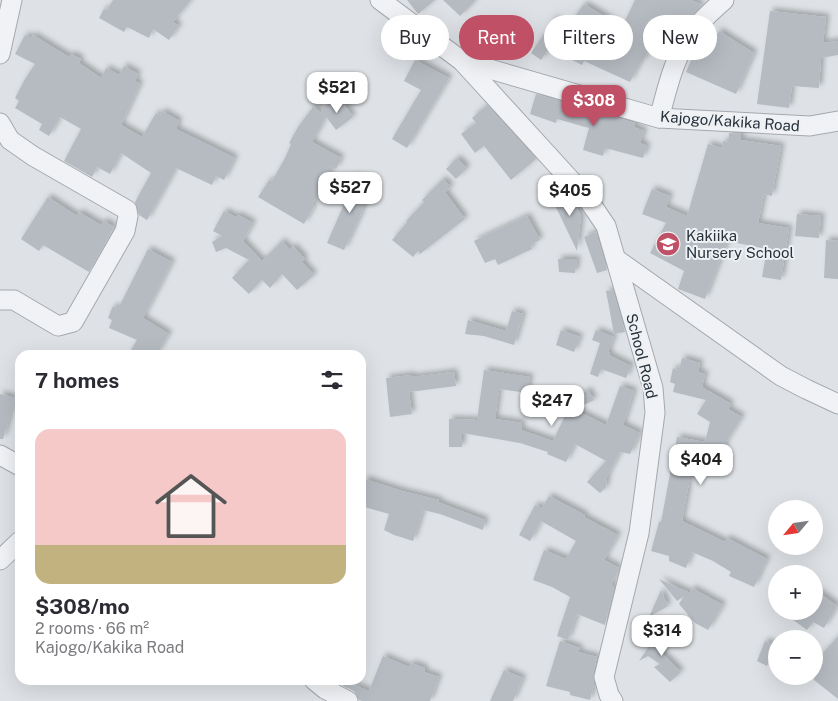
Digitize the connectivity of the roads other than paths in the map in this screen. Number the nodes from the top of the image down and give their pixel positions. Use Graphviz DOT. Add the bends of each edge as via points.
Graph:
graph roads {
  1 [pos="12,0"];
  2 [pos="380,0"];
  3 [pos="724,0"];
  4 [pos="0,54"];
  5 [pos="462,61"];
  6 [pos="659,118"];
  7 [pos="838,121"];
  8 [pos="0,123"];
  9 [pos="616,259"];
  10 [pos="0,300"];
  11 [pos="838,404"];
  12 [pos="0,455"];
  13 [pos="15,463"];
  14 [pos="15,546"];
  15 [pos="0,560"];
  16 [pos="320,685"];
  17 [pos="348,701"];
  18 [pos="613,701"];
  1 -- 4 [label="street"];
  2 -- 5 [label="street, Kajogo/Kakika Road"];
  3 -- 6 [label="street" via="704,18 683,46 672,71"];
  5 -- 6 [label="street, Kajogo/Kakika Road"];
  5 -- 9 [label="street, School Road" via="587,198 606,226"];
  6 -- 7 [label="street, Kajogo/Kakika Road" via="810,126"];
  8 -- 10 [label="street" via="10,140 127,210 128,216 125,231 73,322 58,326 14,300"];
  9 -- 11 [label="street" via="781,376"];
  9 -- 18 [label="street, School Road" via="654,388 655,413 639,533 604,677"];
  12 -- 13 [label="street"];
  14 -- 15 [label="street"];
  16 -- 17 [label="street"];
}
